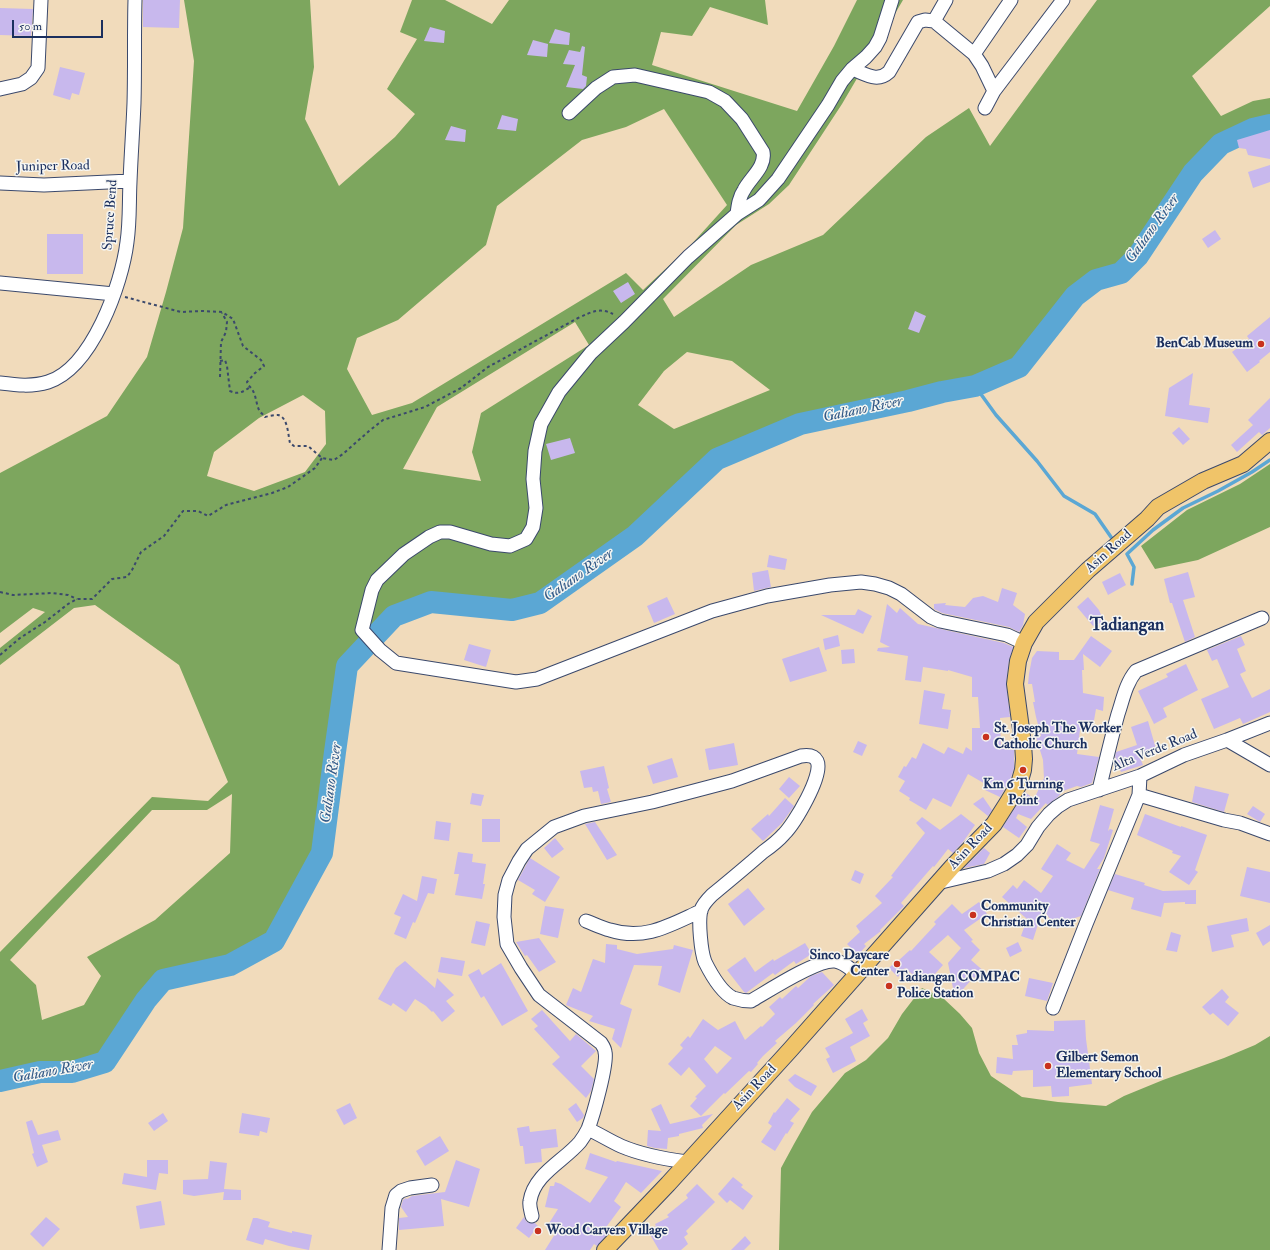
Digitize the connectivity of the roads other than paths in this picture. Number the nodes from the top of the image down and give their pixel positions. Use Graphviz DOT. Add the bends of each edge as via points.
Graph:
graph roads {
  1 [pos="41,0"];
  2 [pos="135,0"];
  3 [pos="892,0"];
  4 [pos="946,0"];
  5 [pos="1011,0"];
  6 [pos="1063,0"];
  7 [pos="934,21"];
  8 [pos="974,54"];
  9 [pos="852,69"];
  10 [pos="0,89"];
  11 [pos="994,91"];
  12 [pos="984,108"];
  13 [pos="569,113"];
  14 [pos="130,181"];
  15 [pos="0,183"];
  16 [pos="737,214"];
  17 [pos="0,283"];
  18 [pos="114,294"];
  19 [pos="0,383"];
  20 [pos="1270,441"];
  21 [pos="1262,618"];
  22 [pos="1024,643"];
  23 [pos="1270,723"];
  24 [pos="1227,740"];
  25 [pos="1270,765"];
  26 [pos="1140,776"];
  27 [pos="1099,790"];
  28 [pos="1139,795"];
  29 [pos="1270,834"];
  30 [pos="938,883"];
  31 [pos="701,911"];
  32 [pos="586,922"];
  33 [pos="857,974"];
  34 [pos="1053,1008"];
  35 [pos="588,1129"];
  36 [pos="687,1162"];
  37 [pos="432,1185"];
  38 [pos="532,1216"];
  39 [pos="389,1250"];
  40 [pos="604,1250"];
  1 -- 10 [label="street" via="38,68 31,78 22,84"];
  2 -- 14 [label="street, Spruce Bend"];
  3 -- 9 [label="street" via="875,47"];
  4 -- 7 [label="street"];
  5 -- 8 [label="street"];
  6 -- 11 [label="street"];
  7 -- 8 [label="street"];
  7 -- 9 [label="street" via="918,22 884,77 875,78"];
  8 -- 11 [label="street"];
  9 -- 16 [label="street" via="778,180 759,200"];
  11 -- 12 [label="street"];
  13 -- 16 [label="street" via="596,88 613,77 635,75 709,92 725,101 742,119 763,152 764,158 744,190"];
  14 -- 15 [label="street, Juniper Road"];
  14 -- 18 [label="street, Spruce Bend" via="127,242"];
  16 -- 22 [label="street" via="688,257 591,353 558,392 541,424 535,451 533,479 536,508 533,527 526,539 510,546 491,544 450,532 440,532 429,537 404,554 377,580 362,630 396,663 516,682 537,679 712,611 767,596 861,582 889,588 931,617 1007,635"];
  17 -- 18 [label="street"];
  18 -- 19 [label="street, Spruce Bend" via="103,323 84,353 68,371 49,382 27,386"];
  20 -- 22 [label="main road, Asin Road" via="1243,464 1202,481 1158,507 1088,570 1036,622"];
  21 -- 27 [label="street" via="1136,671 1125,691"];
  22 -- 30 [label="main road, Asin Road" via="1018,661 1015,684 1024,759 1019,784 994,824"];
  23 -- 24 [label="street, Alta Verde Road"];
  24 -- 25 [label="street"];
  24 -- 26 [label="street, Alta Verde Road" via="1184,755"];
  26 -- 27 [label="street, Alta Verde Road"];
  26 -- 28 [label="street"];
  27 -- 30 [label="street, Alta Verde Road" via="1068,800 1057,807 1038,826 1017,855 1004,864 988,871"];
  28 -- 29 [label="street"];
  28 -- 34 [label="street"];
  30 -- 33 [label="main road, Asin Road"];
  31 -- 32 [label="street" via="650,933 610,931"];
  31 -- 33 [label="street" via="699,927 705,961 724,991 732,997 751,1001 827,961 842,963"];
  31 -- 35 [label="street" via="712,895 784,835 801,811 812,789 818,766 814,757 801,756 732,781 652,802 584,816 554,828 526,849 518,861 505,895 507,944 539,995 601,1043 605,1052 601,1084"];
  33 -- 36 [label="main road, Asin Road"];
  35 -- 36 [label="street" via="634,1151"];
  35 -- 38 [label="street" via="574,1149 542,1176 533,1188 530,1202"];
  36 -- 40 [label="main road, Asin Road"];
  37 -- 39 [label="street" via="401,1190 396,1195 392,1208"];
}
